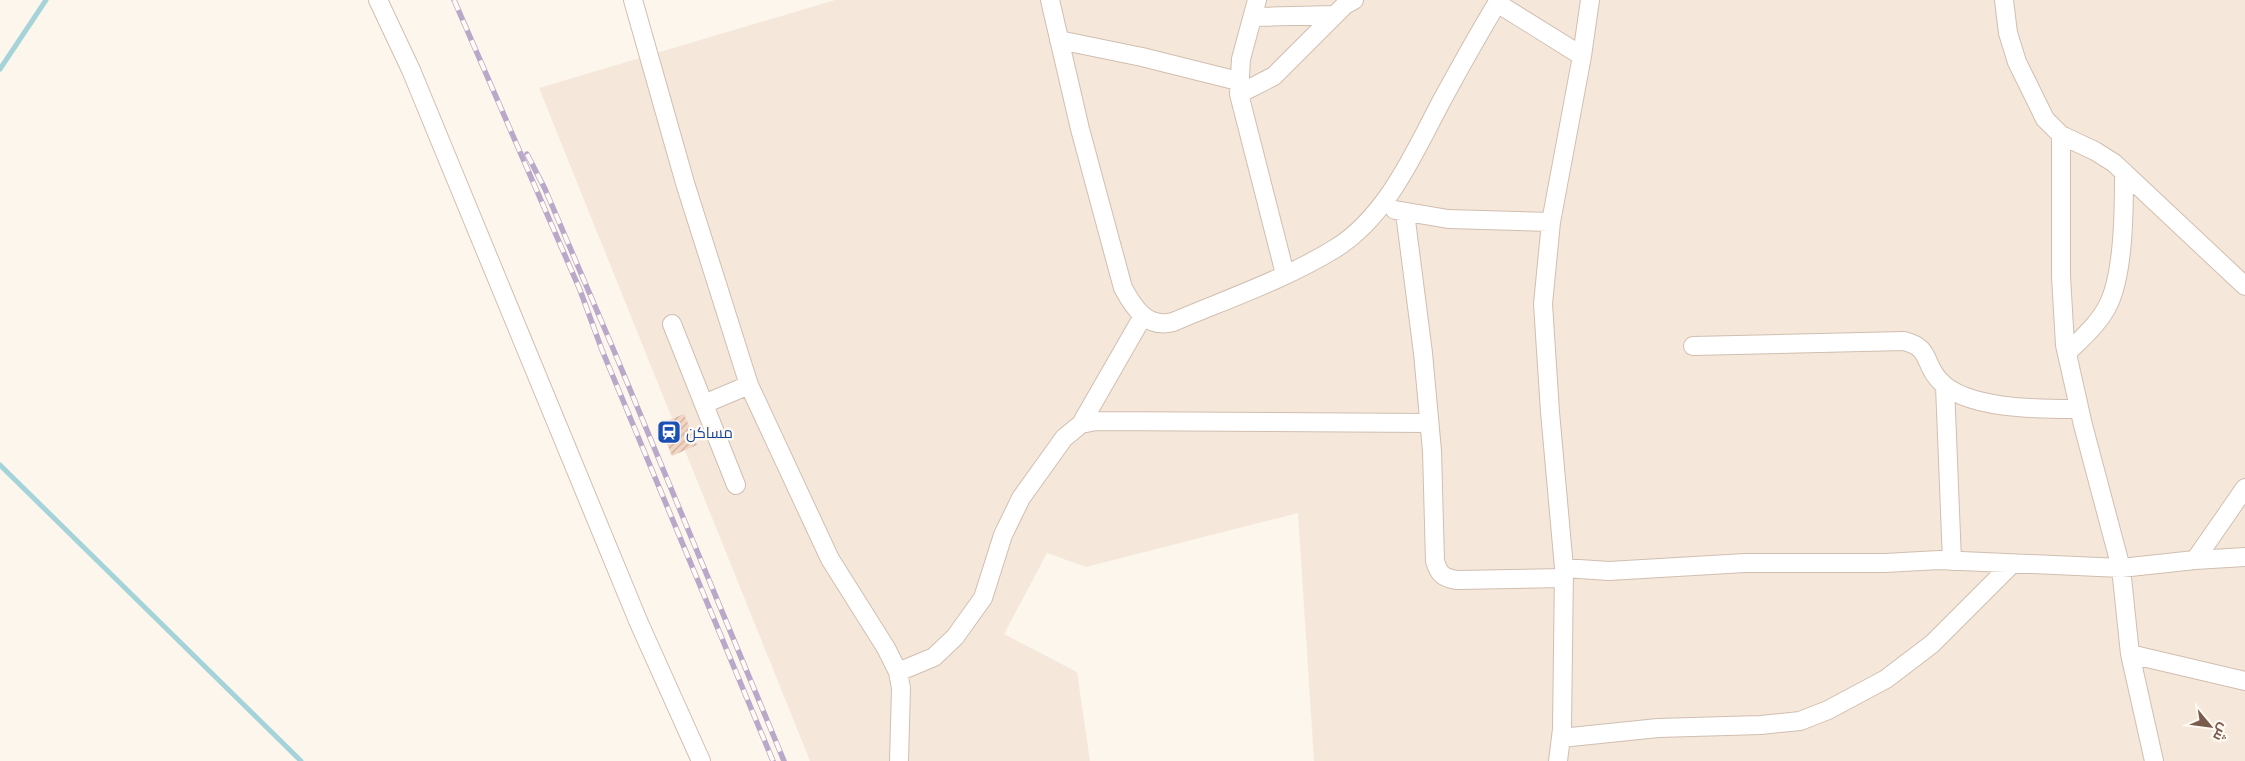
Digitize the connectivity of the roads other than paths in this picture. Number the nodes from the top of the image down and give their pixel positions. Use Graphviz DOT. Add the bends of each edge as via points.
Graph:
graph roads {
  1 [pos="378,0"];
  2 [pos="633,0"];
  3 [pos="1050,0"];
  4 [pos="1354,0"];
  5 [pos="1590,0"];
  6 [pos="2004,0"];
  7 [pos="1498,2"];
  8 [pos="1255,8"];
  9 [pos="1335,15"];
  10 [pos="1059,40"];
  11 [pos="1582,56"];
  12 [pos="1238,87"];
  13 [pos="2061,135"];
  14 [pos="2124,172"];
  15 [pos="1380,206"];
  16 [pos="1405,213"];
  17 [pos="1551,222"];
  18 [pos="1285,274"];
  19 [pos="2245,286"];
  20 [pos="1143,316"];
  21 [pos="672,324"];
  22 [pos="1693,346"];
  23 [pos="2067,353"];
  24 [pos="749,385"];
  25 [pos="1945,386"];
  26 [pos="704,404"];
  27 [pos="2079,408"];
  28 [pos="1429,423"];
  29 [pos="1081,424"];
  30 [pos="736,485"];
  31 [pos="2245,488"];
  32 [pos="2245,557"];
  33 [pos="2195,560"];
  34 [pos="1952,561"];
  35 [pos="2012,564"];
  36 [pos="2121,568"];
  37 [pos="1564,573"];
  38 [pos="2130,654"];
  39 [pos="898,672"];
  40 [pos="2245,681"];
  41 [pos="1561,738"];
  42 [pos="701,761"];
  43 [pos="899,761"];
  44 [pos="1558,761"];
  45 [pos="2154,761"];
  1 -- 42 [label="street" via="411,70 639,623"];
  2 -- 24 [label="street" via="685,183"];
  3 -- 10 [label="street"];
  4 -- 9 [label="street"];
  5 -- 11 [label="street"];
  6 -- 13 [label="street" via="2008,33 2017,62 2041,112"];
  7 -- 11 [label="street"];
  7 -- 15 [label="street" via="1420,142"];
  8 -- 9 [label="street"];
  8 -- 12 [label="street" via="1241,59"];
  9 -- 12 [label="street" via="1274,76"];
  10 -- 12 [label="street" via="1142,57"];
  10 -- 20 [label="street" via="1122,288"];
  11 -- 17 [label="street"];
  12 -- 18 [label="street"];
  13 -- 14 [label="street" via="2095,151"];
  13 -- 23 [label="street" via="2061,276"];
  14 -- 19 [label="street"];
  14 -- 23 [label="street" via="2124,215 2114,289 2100,318"];
  15 -- 16 [label="street"];
  15 -- 18 [label="street" via="1336,248"];
  16 -- 17 [label="street" via="1448,219"];
  16 -- 28 [label="street"];
  17 -- 37 [label="street" via="1543,304"];
  18 -- 20 [label="street" via="1169,323 1153,322"];
  20 -- 29 [label="street"];
  21 -- 26 [label="street"];
  22 -- 25 [label="street" via="1904,341 1925,352 1934,373"];
  23 -- 27 [label="street"];
  24 -- 26 [label="street"];
  24 -- 39 [label="street" via="830,559"];
  25 -- 27 [label="street" via="2003,406"];
  25 -- 34 [label="street"];
  26 -- 30 [label="street"];
  27 -- 36 [label="street"];
  28 -- 29 [label="street" via="1096,421"];
  28 -- 37 [label="street" via="1436,561 1442,576 1457,580"];
  29 -- 39 [label="street" via="1064,438 1021,498 1003,534 983,598 955,637 934,657"];
  31 -- 33 [label="street"];
  32 -- 33 [label="street"];
  33 -- 36 [label="street"];
  34 -- 35 [label="street"];
  34 -- 37 [label="street" via="1745,563"];
  35 -- 36 [label="street"];
  35 -- 41 [label="street" via="1932,644 1886,678 1828,710 1800,721 1658,728"];
  36 -- 38 [label="street"];
  37 -- 41 [label="street"];
  38 -- 40 [label="street"];
  38 -- 45 [label="street"];
  39 -- 43 [label="street" via="901,688"];
  41 -- 44 [label="street"];
}
